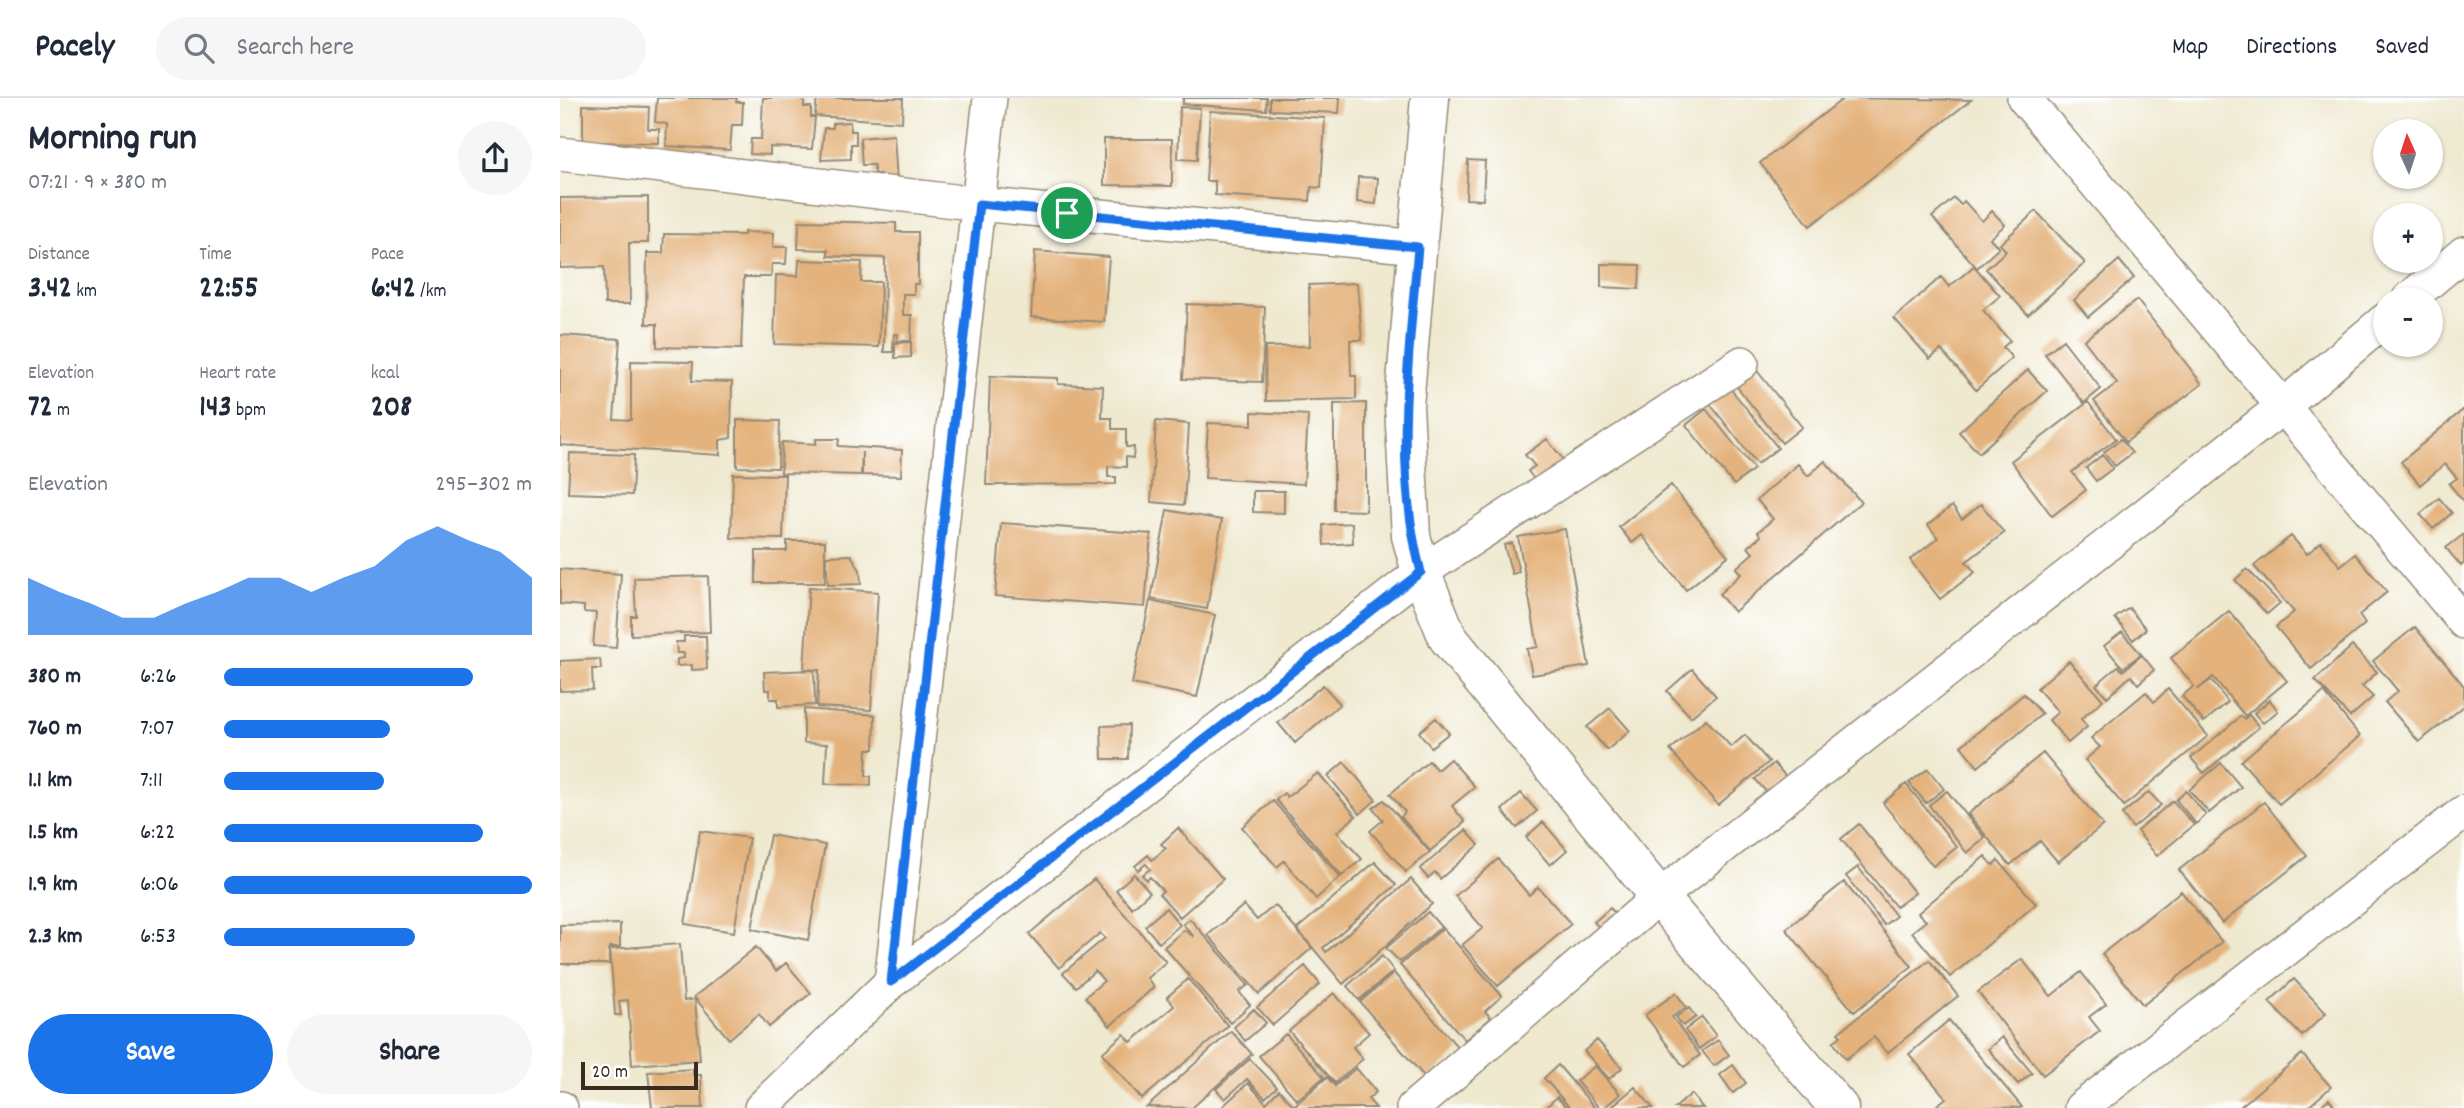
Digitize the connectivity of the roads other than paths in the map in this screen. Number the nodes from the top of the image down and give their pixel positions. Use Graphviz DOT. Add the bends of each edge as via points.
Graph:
graph roads {
  1 [pos="990,98"];
  2 [pos="1430,98"];
  3 [pos="2024,98"];
  4 [pos="560,154"];
  5 [pos="979,204"];
  6 [pos="1418,247"];
  7 [pos="2464,253"];
  8 [pos="2423,287"];
  9 [pos="2373,330"];
  10 [pos="1742,363"];
  11 [pos="2281,408"];
  12 [pos="1421,572"];
  13 [pos="2464,622"];
  14 [pos="2464,812"];
  15 [pos="1659,897"];
  16 [pos="891,982"];
  17 [pos="761,1108"];
  18 [pos="1413,1108"];
  19 [pos="1839,1108"];
  20 [pos="2081,1108"];
  1 -- 5 [label="street"];
  2 -- 6 [label="street"];
  3 -- 11 [label="street"];
  4 -- 5 [label="street"];
  5 -- 6 [label="street"];
  5 -- 16 [label="street"];
  6 -- 12 [label="street" via="1404,406 1411,536"];
  7 -- 8 [label="street"];
  9 -- 11 [label="street"];
  10 -- 12 [label="street"];
  11 -- 13 [label="street"];
  11 -- 15 [label="street"];
  12 -- 15 [label="street" via="1448,638"];
  12 -- 16 [label="street"];
  14 -- 20 [label="street"];
  15 -- 18 [label="street"];
  15 -- 19 [label="street"];
  16 -- 17 [label="street"];
}
